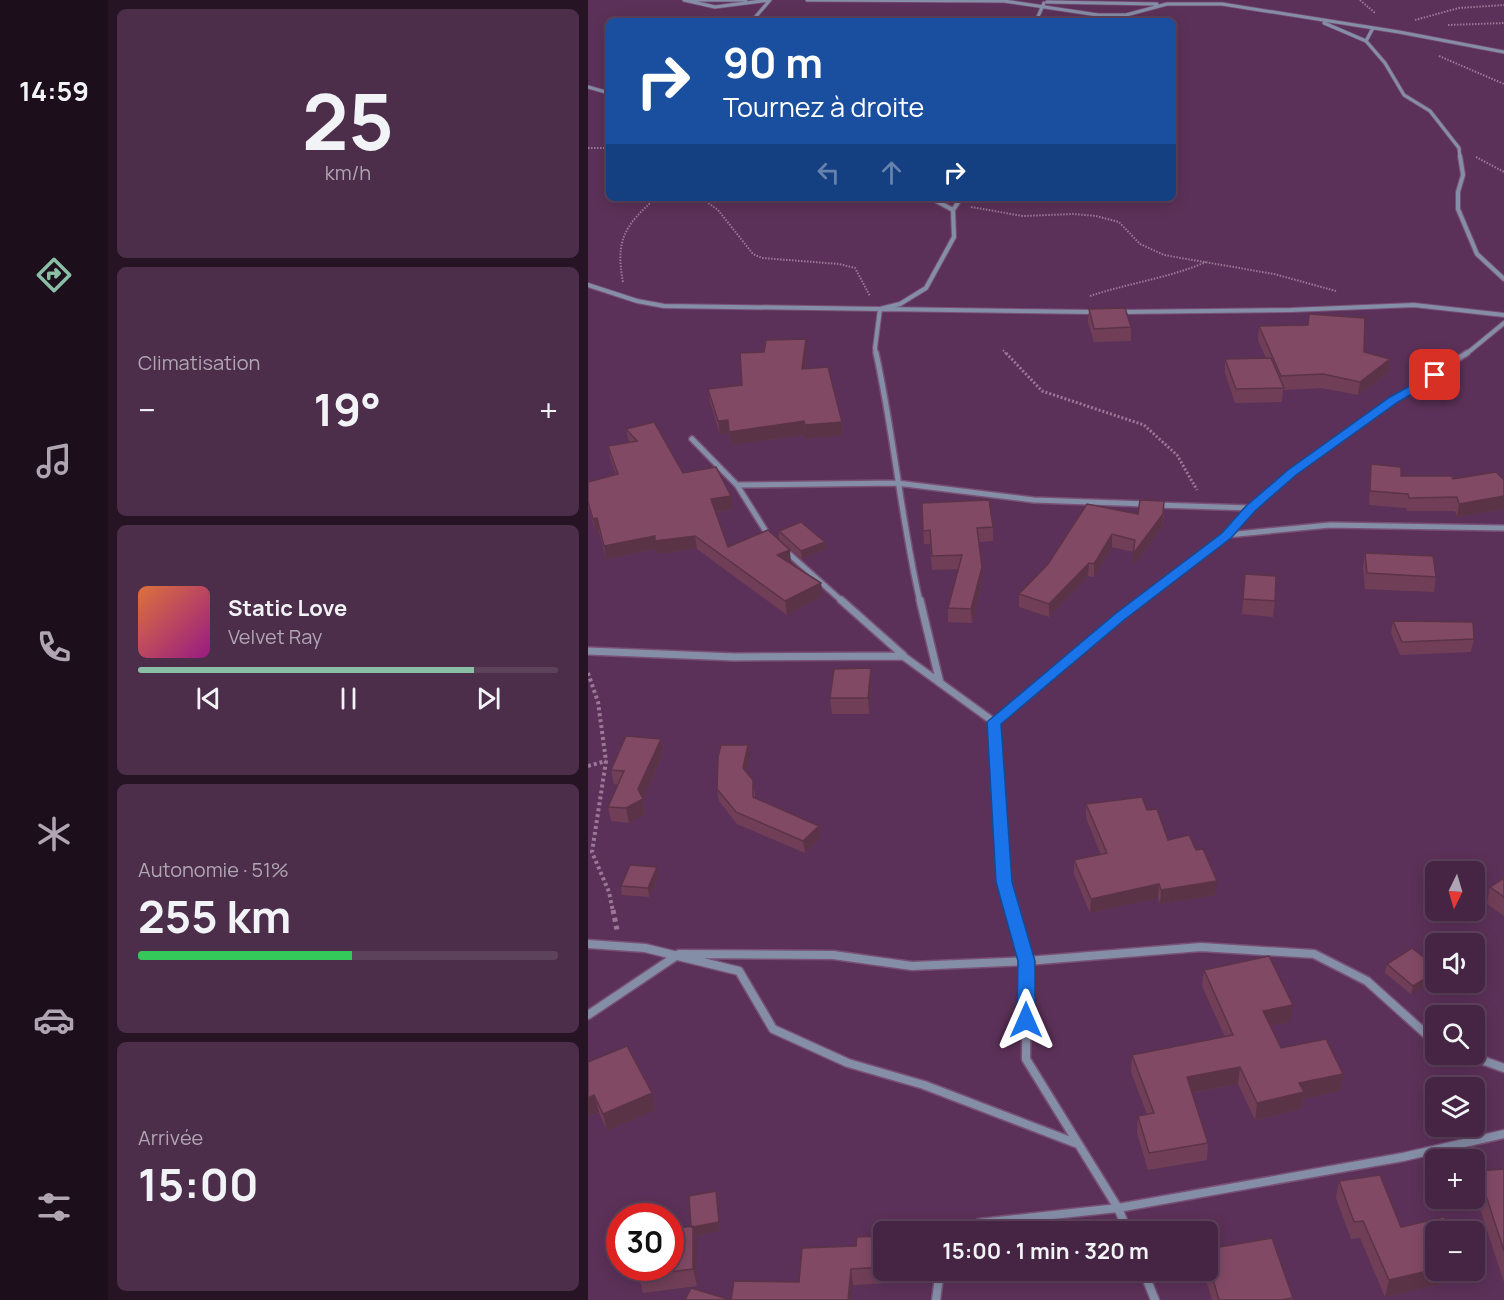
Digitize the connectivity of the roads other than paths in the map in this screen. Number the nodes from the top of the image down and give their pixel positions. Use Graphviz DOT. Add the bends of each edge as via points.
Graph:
graph roads {
  1 [pos="683,0"];
  2 [pos="746,0"];
  3 [pos="769,0"];
  4 [pos="807,0"];
  5 [pos="1207,0"];
  6 [pos="1004,2"];
  7 [pos="1044,2"];
  8 [pos="1167,4"];
  9 [pos="1222,4"];
  10 [pos="754,18"];
  11 [pos="1037,18"];
  12 [pos="1312,18"];
  13 [pos="1374,28"];
  14 [pos="1366,42"];
  15 [pos="1504,52"];
  16 [pos="588,87"];
  17 [pos="606,92"];
  18 [pos="936,201"];
  19 [pos="958,201"];
  20 [pos="953,210"];
  21 [pos="1504,279"];
  22 [pos="588,285"];
  23 [pos="880,309"];
  24 [pos="1100,312"];
  25 [pos="1111,312"];
  26 [pos="1504,315"];
  27 [pos="1504,323"];
  28 [pos="692,439"];
  29 [pos="897,483"];
  30 [pos="737,485"];
  31 [pos="1251,508"];
  32 [pos="1504,528"];
  33 [pos="1227,535"];
  34 [pos="588,651"];
  35 [pos="903,656"];
  36 [pos="940,683"];
  37 [pos="994,722"];
  38 [pos="588,944"];
  39 [pos="679,954"];
  40 [pos="1027,961"];
  41 [pos="588,1015"];
  42 [pos="1425,1033"];
  43 [pos="1485,1061"];
  44 [pos="1504,1068"];
  45 [pos="1504,1134"];
  46 [pos="1078,1144"];
  47 [pos="1118,1208"];
  48 [pos="998,1221"];
  49 [pos="1123,1221"];
  50 [pos="939,1281"];
  51 [pos="1147,1281"];
  52 [pos="936,1300"];
  53 [pos="1155,1300"];
  1 -- 2 [label="street"];
  1 -- 3 [label="street" via="715,7"];
  3 -- 10 [label="street"];
  4 -- 6 [label="street"];
  5 -- 9 [label="street"];
  6 -- 7 [label="street"];
  7 -- 8 [label="street"];
  7 -- 8 [label="street" via="1098,15 1126,15"];
  7 -- 11 [label="street"];
  8 -- 9 [label="street"];
  9 -- 12 [label="street"];
  12 -- 13 [label="street"];
  12 -- 14 [label="street"];
  13 -- 14 [label="street"];
  13 -- 15 [label="street"];
  14 -- 21 [label="street" via="1385,63 1404,95 1430,111 1459,148 1463,175 1458,209 1478,254"];
  16 -- 17 [label="street"];
  18 -- 20 [label="street"];
  19 -- 20 [label="street"];
  20 -- 23 [label="street" via="954,237 926,288 900,304"];
  22 -- 23 [label="street" via="664,306"];
  23 -- 24 [label="street"];
  23 -- 29 [label="street" via="875,348 889,413"];
  25 -- 26 [label="street" via="1202,313 1370,304"];
  27 -- 31 [label="street" via="1455,363 1394,400 1292,472"];
  28 -- 30 [label="street"];
  29 -- 30 [label="street"];
  29 -- 31 [label="street" via="1034,500"];
  29 -- 36 [label="street"];
  30 -- 35 [label="street" via="770,537"];
  31 -- 33 [label="street"];
  32 -- 33 [label="street" via="1330,525"];
  33 -- 37 [label="street" via="1119,617"];
  34 -- 35 [label="street" via="734,657"];
  35 -- 36 [label="street"];
  36 -- 37 [label="street"];
  37 -- 40 [label="street" via="1004,882"];
  38 -- 39 [label="street" via="619,943"];
  39 -- 40 [label="street" via="833,955 912,966"];
  39 -- 41 [label="street"];
  39 -- 46 [label="street" via="739,971 773,1029 848,1063 924,1085"];
  40 -- 42 [label="street" via="1201,947 1314,954 1368,981"];
  40 -- 46 [label="street" via="1026,1059"];
  43 -- 44 [label="street"];
  45 -- 47 [label="street" via="1403,1157"];
  46 -- 47 [label="street"];
  47 -- 48 [label="street"];
  47 -- 49 [label="street"];
  50 -- 52 [label="street"];
  51 -- 53 [label="street"];
}
